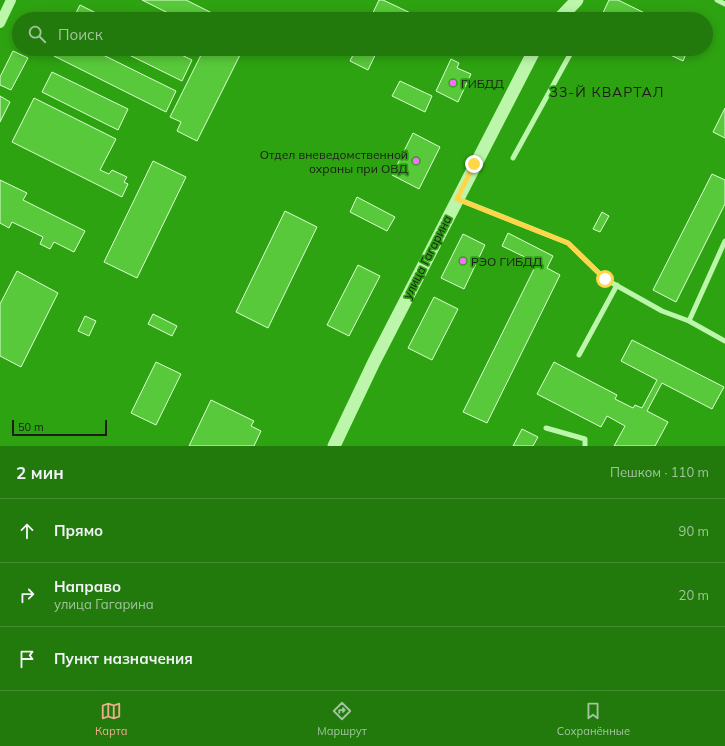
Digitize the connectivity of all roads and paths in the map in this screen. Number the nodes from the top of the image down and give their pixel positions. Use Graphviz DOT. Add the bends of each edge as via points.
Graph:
graph roads {
  1 [pos="11,0"];
  2 [pos="577,0"];
  3 [pos="717,0"];
  4 [pos="725,4"];
  5 [pos="569,12"];
  6 [pos="0,23"];
  7 [pos="531,56"];
  8 [pos="569,56"];
  9 [pos="513,158"];
  10 [pos="457,199"];
  11 [pos="725,241"];
  12 [pos="617,285"];
  13 [pos="689,321"];
  14 [pos="725,341"];
  15 [pos="579,355"];
  16 [pos="546,428"];
  17 [pos="334,446"];
  18 [pos="585,446"];
  1 -- 6 [label="street"];
  2 -- 5 [label="street"];
  3 -- 4 [label="lane"];
  7 -- 10 [label="street, улица Гагарина"];
  8 -- 9 [label="lane"];
  10 -- 12 [label="lane" via="568,243 605,279"];
  10 -- 17 [label="street, улица Гагарина"];
  11 -- 13 [label="lane"];
  12 -- 13 [label="lane" via="662,311"];
  12 -- 15 [label="lane"];
  13 -- 14 [label="lane"];
  16 -- 18 [label="lane" via="585,439"];
}
